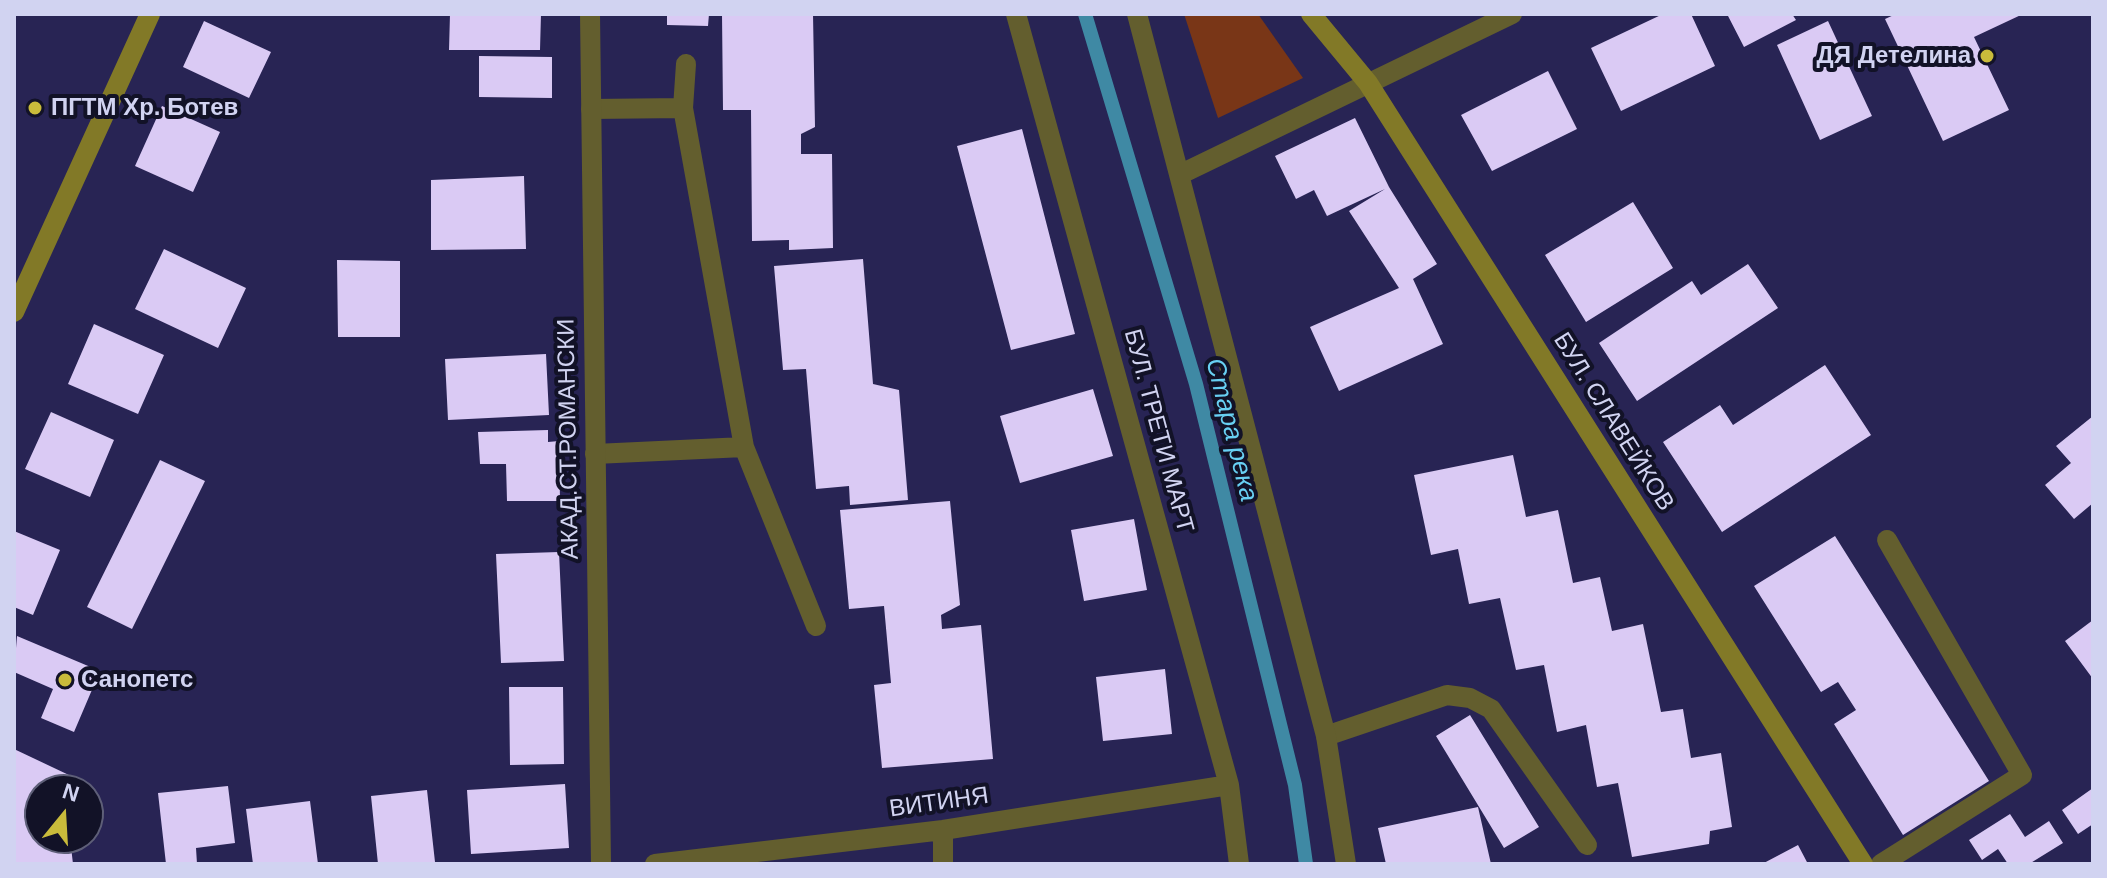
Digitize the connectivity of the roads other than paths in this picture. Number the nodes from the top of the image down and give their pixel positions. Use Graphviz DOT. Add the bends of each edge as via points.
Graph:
graph roads {
  1 [pos="150,14"];
  2 [pos="590,14"];
  3 [pos="1016,14"];
  4 [pos="1137,14"];
  5 [pos="1311,14"];
  6 [pos="1512,14"];
  7 [pos="686,64"];
  8 [pos="1368,83"];
  9 [pos="683,108"];
  10 [pos="591,109"];
  11 [pos="1181,174"];
  12 [pos="14,312"];
  13 [pos="744,447"];
  14 [pos="595,454"];
  15 [pos="1887,540"];
  16 [pos="816,626"];
  17 [pos="1326,736"];
  18 [pos="1229,785"];
  19 [pos="943,830"];
  20 [pos="1587,845"];
  21 [pos="601,864"];
  22 [pos="655,864"];
  23 [pos="943,864"];
  24 [pos="1239,864"];
  25 [pos="1346,864"];
  26 [pos="1863,864"];
  27 [pos="1881,864"];
  1 -- 12 [label="street"];
  2 -- 10 [label="street, АКАД.СТ.РОМАНСКИ"];
  3 -- 18 [label="street, БУЛ. ТРЕТИ МАРТ"];
  4 -- 11 [label="street"];
  5 -- 8 [label="street, БУЛ. СЛАВЕЙКОВ"];
  6 -- 8 [label="street"];
  7 -- 9 [label="street"];
  8 -- 11 [label="street"];
  8 -- 26 [label="street, БУЛ. СЛАВЕЙКОВ"];
  9 -- 10 [label="street"];
  9 -- 13 [label="street"];
  10 -- 14 [label="street, АКАД.СТ.РОМАНСКИ"];
  11 -- 17 [label="street"];
  13 -- 14 [label="street"];
  13 -- 16 [label="street"];
  14 -- 21 [label="street, АКАД.СТ.РОМАНСКИ"];
  15 -- 27 [label="street" via="2022,775"];
  17 -- 20 [label="street" via="1447,695 1470,698 1491,709"];
  17 -- 25 [label="street"];
  18 -- 19 [label="street, ВИТИНЯ"];
  18 -- 24 [label="street, БУЛ. ТРЕТИ МАРТ"];
  19 -- 22 [label="street, ВИТИНЯ"];
  19 -- 23 [label="street"];
}
